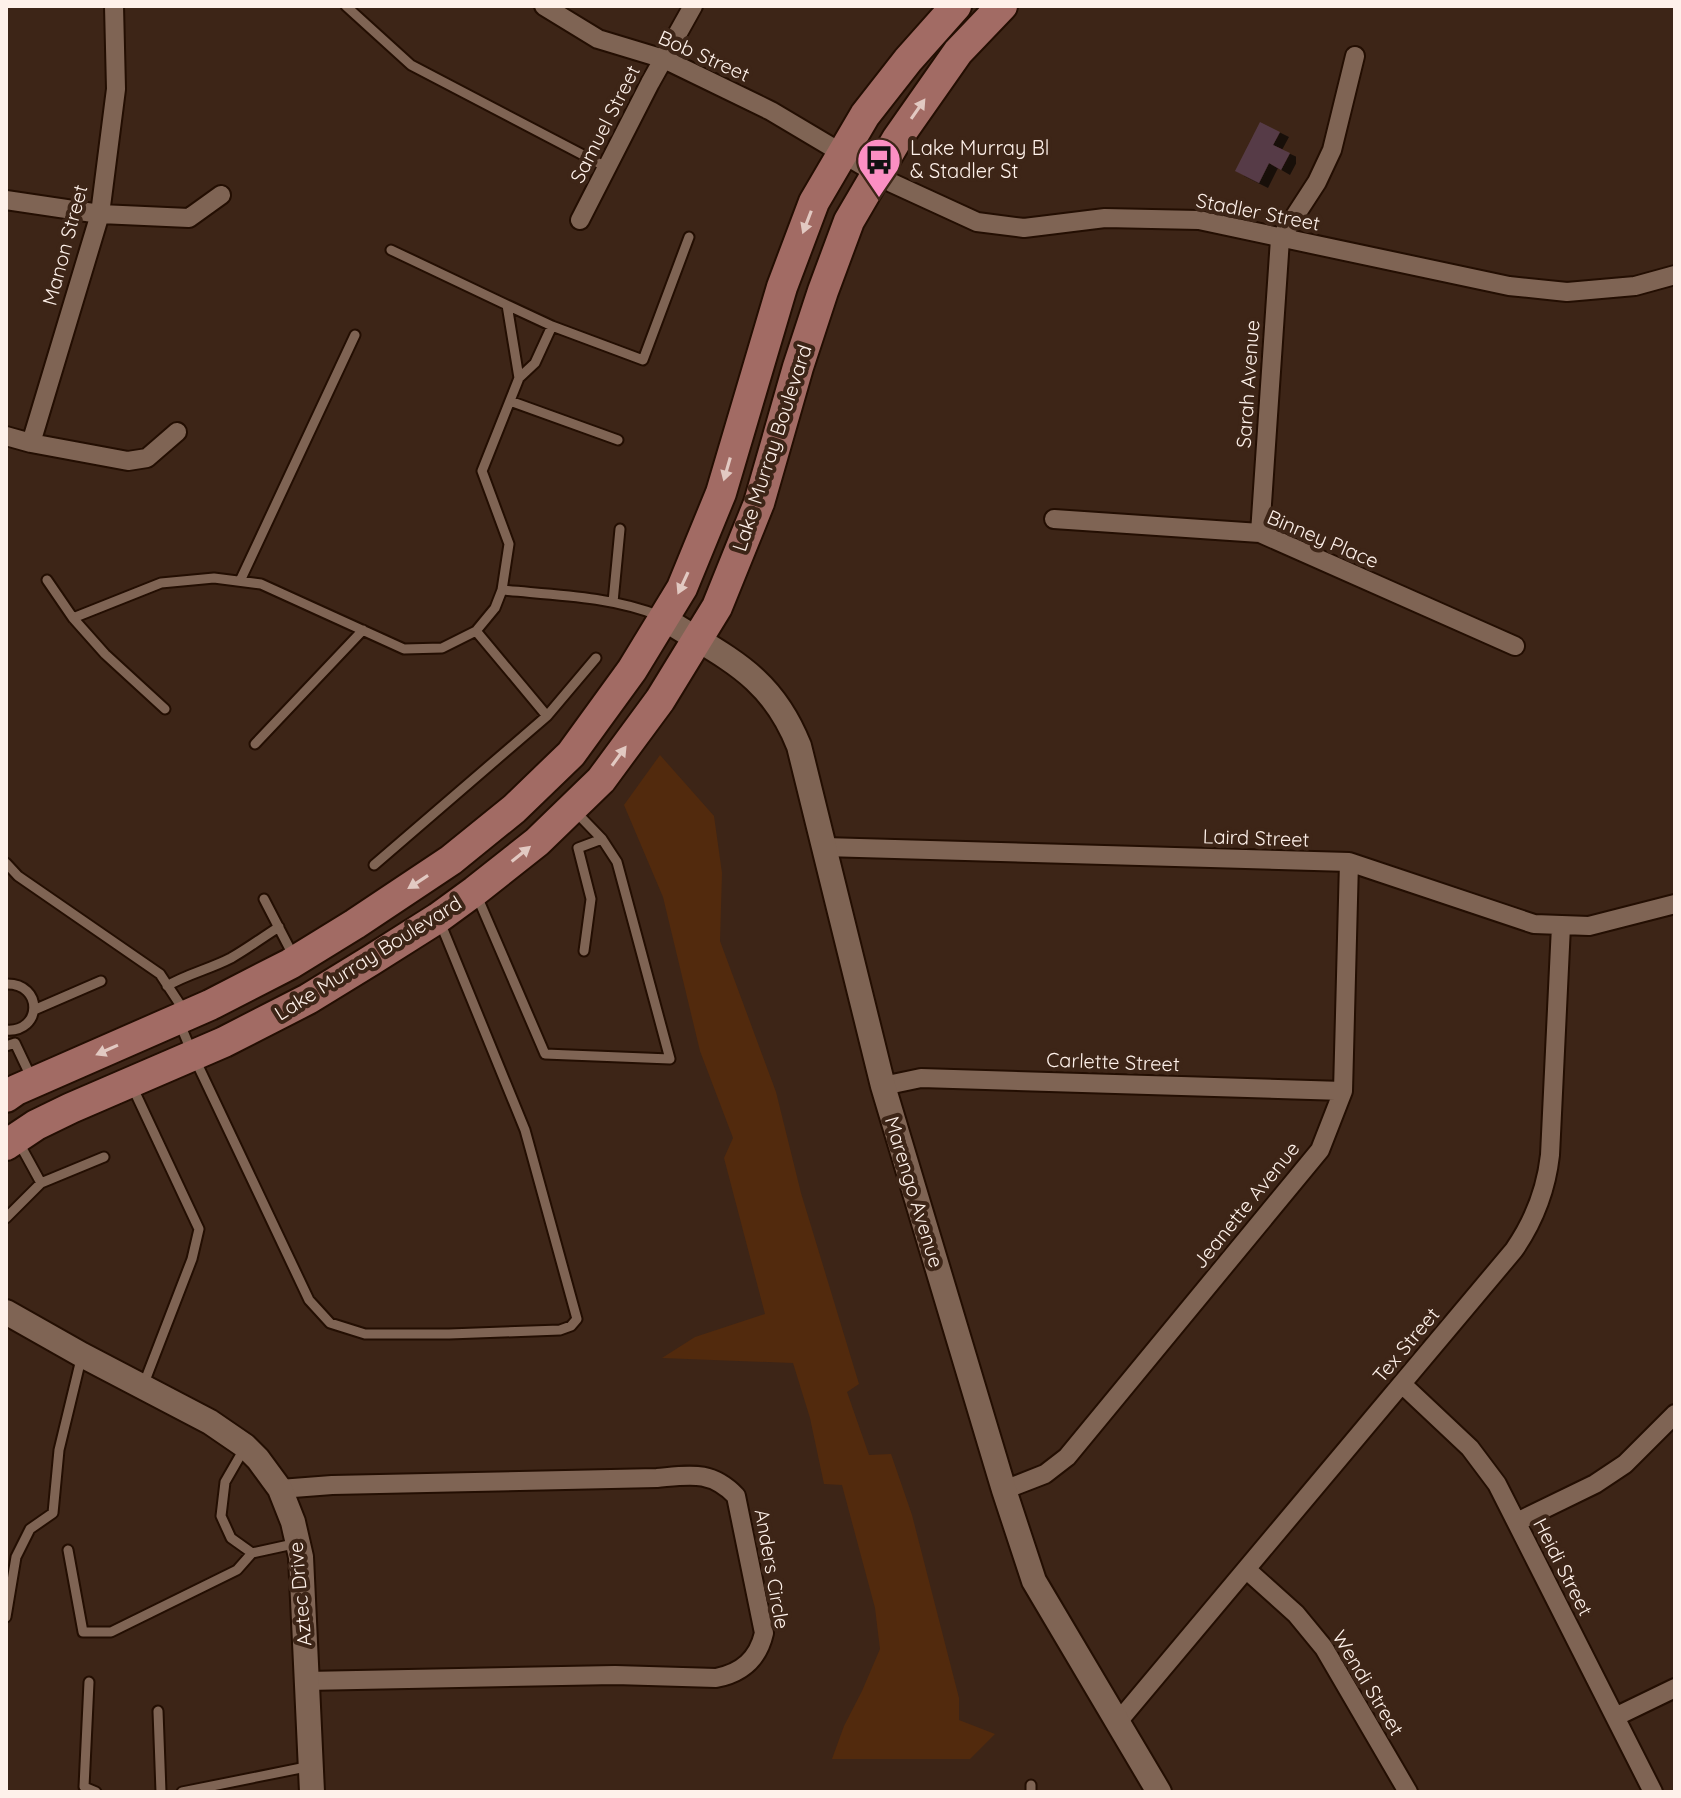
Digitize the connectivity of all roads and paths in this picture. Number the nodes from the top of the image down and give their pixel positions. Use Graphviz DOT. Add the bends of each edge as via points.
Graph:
graph roads {
  1 [pos="114,6"];
  2 [pos="346,6"];
  3 [pos="544,6"];
  4 [pos="693,6"];
  5 [pos="956,6"];
  6 [pos="1002,6"];
  7 [pos="1355,56"];
  8 [pos="664,59"];
  9 [pos="844,153"];
  10 [pos="608,168"];
  11 [pos="876,174"];
  12 [pos="221,195"];
  13 [pos="6,200"];
  14 [pos="100,214"];
  15 [pos="580,220"];
  16 [pos="689,237"];
  17 [pos="1280,239"];
  18 [pos="391,250"];
  19 [pos="1675,275"];
  20 [pos="507,305"];
  21 [pos="552,326"];
  22 [pos="355,335"];
  23 [pos="519,378"];
  24 [pos="510,401"];
  25 [pos="177,432"];
  26 [pos="6,436"];
  27 [pos="618,440"];
  28 [pos="31,443"];
  29 [pos="1054,519"];
  30 [pos="620,529"];
  31 [pos="1260,533"];
  32 [pos="47,580"];
  33 [pos="240,581"];
  34 [pos="502,590"];
  35 [pos="613,602"];
  36 [pos="73,618"];
  37 [pos="663,618"];
  38 [pos="363,630"];
  39 [pos="476,631"];
  40 [pos="697,639"];
  41 [pos="1515,646"];
  42 [pos="596,658"];
  43 [pos="165,709"];
  44 [pos="547,716"];
  45 [pos="255,744"];
  46 [pos="544,780"];
  47 [pos="572,808"];
  48 [pos="602,839"];
  49 [pos="824,847"];
  50 [pos="1349,862"];
  51 [pos="6,863"];
  52 [pos="374,865"];
  53 [pos="475,891"];
  54 [pos="264,899"];
  55 [pos="1675,904"];
  56 [pos="438,918"];
  57 [pos="1561,926"];
  58 [pos="279,927"];
  59 [pos="584,951"];
  60 [pos="296,960"];
  61 [pos="101,981"];
  62 [pos="6,984"];
  63 [pos="167,986"];
  64 [pos="34,1010"];
  65 [pos="182,1017"];
  66 [pos="10,1030"];
  67 [pos="10,1045"];
  68 [pos="193,1055"];
  69 [pos="33,1082"];
  70 [pos="131,1082"];
  71 [pos="883,1086"];
  72 [pos="1343,1091"];
  73 [pos="6,1097"];
  74 [pos="11,1142"];
  75 [pos="104,1157"];
  76 [pos="41,1183"];
  77 [pos="6,1218"];
  78 [pos="6,1312"];
  79 [pos="82,1355"];
  80 [pos="1402,1384"];
  81 [pos="143,1386"];
  82 [pos="1675,1414"];
  83 [pos="245,1446"];
  84 [pos="280,1489"];
  85 [pos="1004,1490"];
  86 [pos="1517,1522"];
  87 [pos="298,1543"];
  88 [pos="68,1550"];
  89 [pos="252,1553"];
  90 [pos="1247,1570"];
  91 [pos="6,1617"];
  92 [pos="306,1681"];
  93 [pos="89,1682"];
  94 [pos="1675,1688"];
  95 [pos="158,1711"];
  96 [pos="1615,1717"];
  97 [pos="1117,1723"];
  98 [pos="311,1766"];
  99 [pos="96,1792"];
  100 [pos="161,1792"];
  101 [pos="182,1792"];
  102 [pos="312,1792"];
  103 [pos="1159,1792"];
  104 [pos="1408,1792"];
  105 [pos="1653,1792"];
  1 -- 14 [label="street, Manon Street" via="116,89"];
  2 -- 10 [label="lane" via="411,65"];
  3 -- 8 [label="street, Bob Street" via="598,39"];
  4 -- 8 [label="street, Samuel Street"];
  5 -- 9 [label="main road, Lake Murray Boulevard" via="865,115"];
  11 -- 6 [label="main road, Lake Murray Boulevard, one-way" via="958,52"];
  7 -- 17 [label="street" via="1332,150"];
  8 -- 9 [label="street, Bob Street"];
  8 -- 10 [label="street, Samuel Street"];
  9 -- 11 [label="street, Stadler Street"];
  9 -- 37 [label="main road, Lake Murray Boulevard, one-way" via="814,202 782,287 721,493 682,588"];
  10 -- 15 [label="street, Samuel Street"];
  11 -- 17 [label="street, Stadler Street" via="977,222 1024,228 1105,218 1199,220"];
  11 -- 40 [label="main road, Lake Murray Boulevard" via="849,221 823,291 759,503 717,607"];
  12 -- 14 [label="street" via="189,218"];
  13 -- 14 [label="street"];
  14 -- 28 [label="street, Manon Street"];
  16 -- 21 [label="lane" via="643,360"];
  17 -- 19 [label="street, Stadler Street" via="1509,286 1567,292 1635,286"];
  17 -- 31 [label="street, Sarah Avenue"];
  18 -- 20 [label="lane"];
  20 -- 21 [label="lane"];
  20 -- 23 [label="lane"];
  21 -- 23 [label="lane" via="535,363"];
  22 -- 33 [label="lane"];
  23 -- 24 [label="lane"];
  24 -- 27 [label="lane"];
  24 -- 34 [label="lane" via="482,471 509,544"];
  25 -- 28 [label="street" via="147,458 128,461"];
  26 -- 28 [label="street"];
  29 -- 31 [label="street, Binney Place"];
  30 -- 35 [label="lane"];
  31 -- 41 [label="street, Binney Place"];
  32 -- 36 [label="lane"];
  33 -- 36 [label="lane" via="161,583"];
  33 -- 38 [label="lane" via="261,584"];
  34 -- 35 [label="lane"];
  34 -- 39 [label="lane"];
  35 -- 37 [label="lane"];
  36 -- 43 [label="lane"];
  37 -- 40 [label="street, Marengo Avenue"];
  37 -- 46 [label="main road, Lake Murray Boulevard" via="571,754"];
  38 -- 39 [label="lane" via="404,649 442,648"];
  38 -- 45 [label="lane"];
  39 -- 44 [label="lane"];
  47 -- 40 [label="main road, Lake Murray Boulevard, one-way" via="601,780"];
  40 -- 49 [label="street, Marengo Avenue" via="756,679 786,716 799,746"];
  42 -- 44 [label="lane"];
  44 -- 52 [label="lane"];
  46 -- 47 [label="main road"];
  46 -- 60 [label="main road, Lake Murray Boulevard, one-way" via="451,860"];
  47 -- 48 [label="lane"];
  53 -- 47 [label="main road, Lake Murray Boulevard, one-way"];
  48 -- 53 [label="lane" via="617,862 670,1059 545,1054"];
  48 -- 59 [label="lane" via="578,848 591,899"];
  49 -- 50 [label="street, Laird Street"];
  49 -- 71 [label="street, Marengo Avenue"];
  50 -- 57 [label="street, Laird Street" via="1534,924"];
  50 -- 72 [label="street, Jeanette Avenue"];
  51 -- 63 [label="lane" via="160,974"];
  53 -- 56 [label="main road, Lake Murray Boulevard"];
  54 -- 58 [label="lane"];
  55 -- 57 [label="street, Laird Street" via="1589,926"];
  56 -- 68 [label="main road, Lake Murray Boulevard" via="308,999"];
  56 -- 68 [label="lane" via="525,1130 577,1319 571,1326 365,1334 330,1323 309,1300"];
  57 -- 80 [label="street, Tex Street" via="1549,1171 1540,1203 1514,1250"];
  58 -- 60 [label="lane"];
  58 -- 63 [label="lane" via="232,958"];
  60 -- 65 [label="main road, Lake Murray Boulevard"];
  61 -- 64 [label="lane"];
  62 -- 64 [label="lane" via="26,989"];
  63 -- 65 [label="lane"];
  64 -- 66 [label="lane" via="21,1028"];
  65 -- 68 [label="lane"];
  65 -- 69 [label="main road, Lake Murray Boulevard, one-way"];
  66 -- 67 [label="lane"];
  67 -- 69 [label="lane"];
  68 -- 70 [label="main road, Lake Murray Boulevard"];
  69 -- 73 [label="main road, Lake Murray Boulevard"];
  70 -- 74 [label="main road, Lake Murray Boulevard"];
  70 -- 81 [label="lane" via="199,1229"];
  71 -- 72 [label="street, Carlette Street" via="921,1078"];
  71 -- 85 [label="street, Marengo Avenue"];
  72 -- 85 [label="street, Jeanette Avenue" via="1320,1150 1067,1457 1045,1474"];
  74 -- 76 [label="lane"];
  75 -- 76 [label="lane"];
  76 -- 77 [label="lane"];
  78 -- 79 [label="street, Aztec Drive"];
  79 -- 81 [label="street, Aztec Drive"];
  79 -- 91 [label="lane" via="59,1450 53,1513 30,1529 16,1557"];
  80 -- 86 [label="street, Heidi Street" via="1470,1448"];
  80 -- 90 [label="street, Tex Street"];
  81 -- 83 [label="street, Aztec Drive"];
  82 -- 86 [label="street" via="1625,1464"];
  83 -- 84 [label="street, Aztec Drive"];
  83 -- 89 [label="lane" via="225,1482 221,1516 231,1538"];
  84 -- 87 [label="street, Aztec Drive"];
  84 -- 92 [label="street, Anders Circle" via="712,1478 736,1496 764,1633 748,1664 716,1678"];
  85 -- 97 [label="street, Marengo Avenue" via="1034,1581"];
  86 -- 96 [label="street, Heidi Street"];
  87 -- 89 [label="lane"];
  87 -- 92 [label="street, Aztec Drive"];
  88 -- 89 [label="lane" via="83,1632 111,1632 237,1570"];
  90 -- 97 [label="street, Tex Street"];
  90 -- 104 [label="street, Wendi Street" via="1324,1648"];
  92 -- 98 [label="street, Aztec Drive"];
  93 -- 99 [label="lane" via="84,1787"];
  94 -- 96 [label="street"];
  95 -- 100 [label="lane"];
  96 -- 105 [label="street, Heidi Street"];
  97 -- 103 [label="street, Marengo Avenue"];
  98 -- 101 [label="lane"];
  98 -- 102 [label="street, Aztec Drive"];
}
